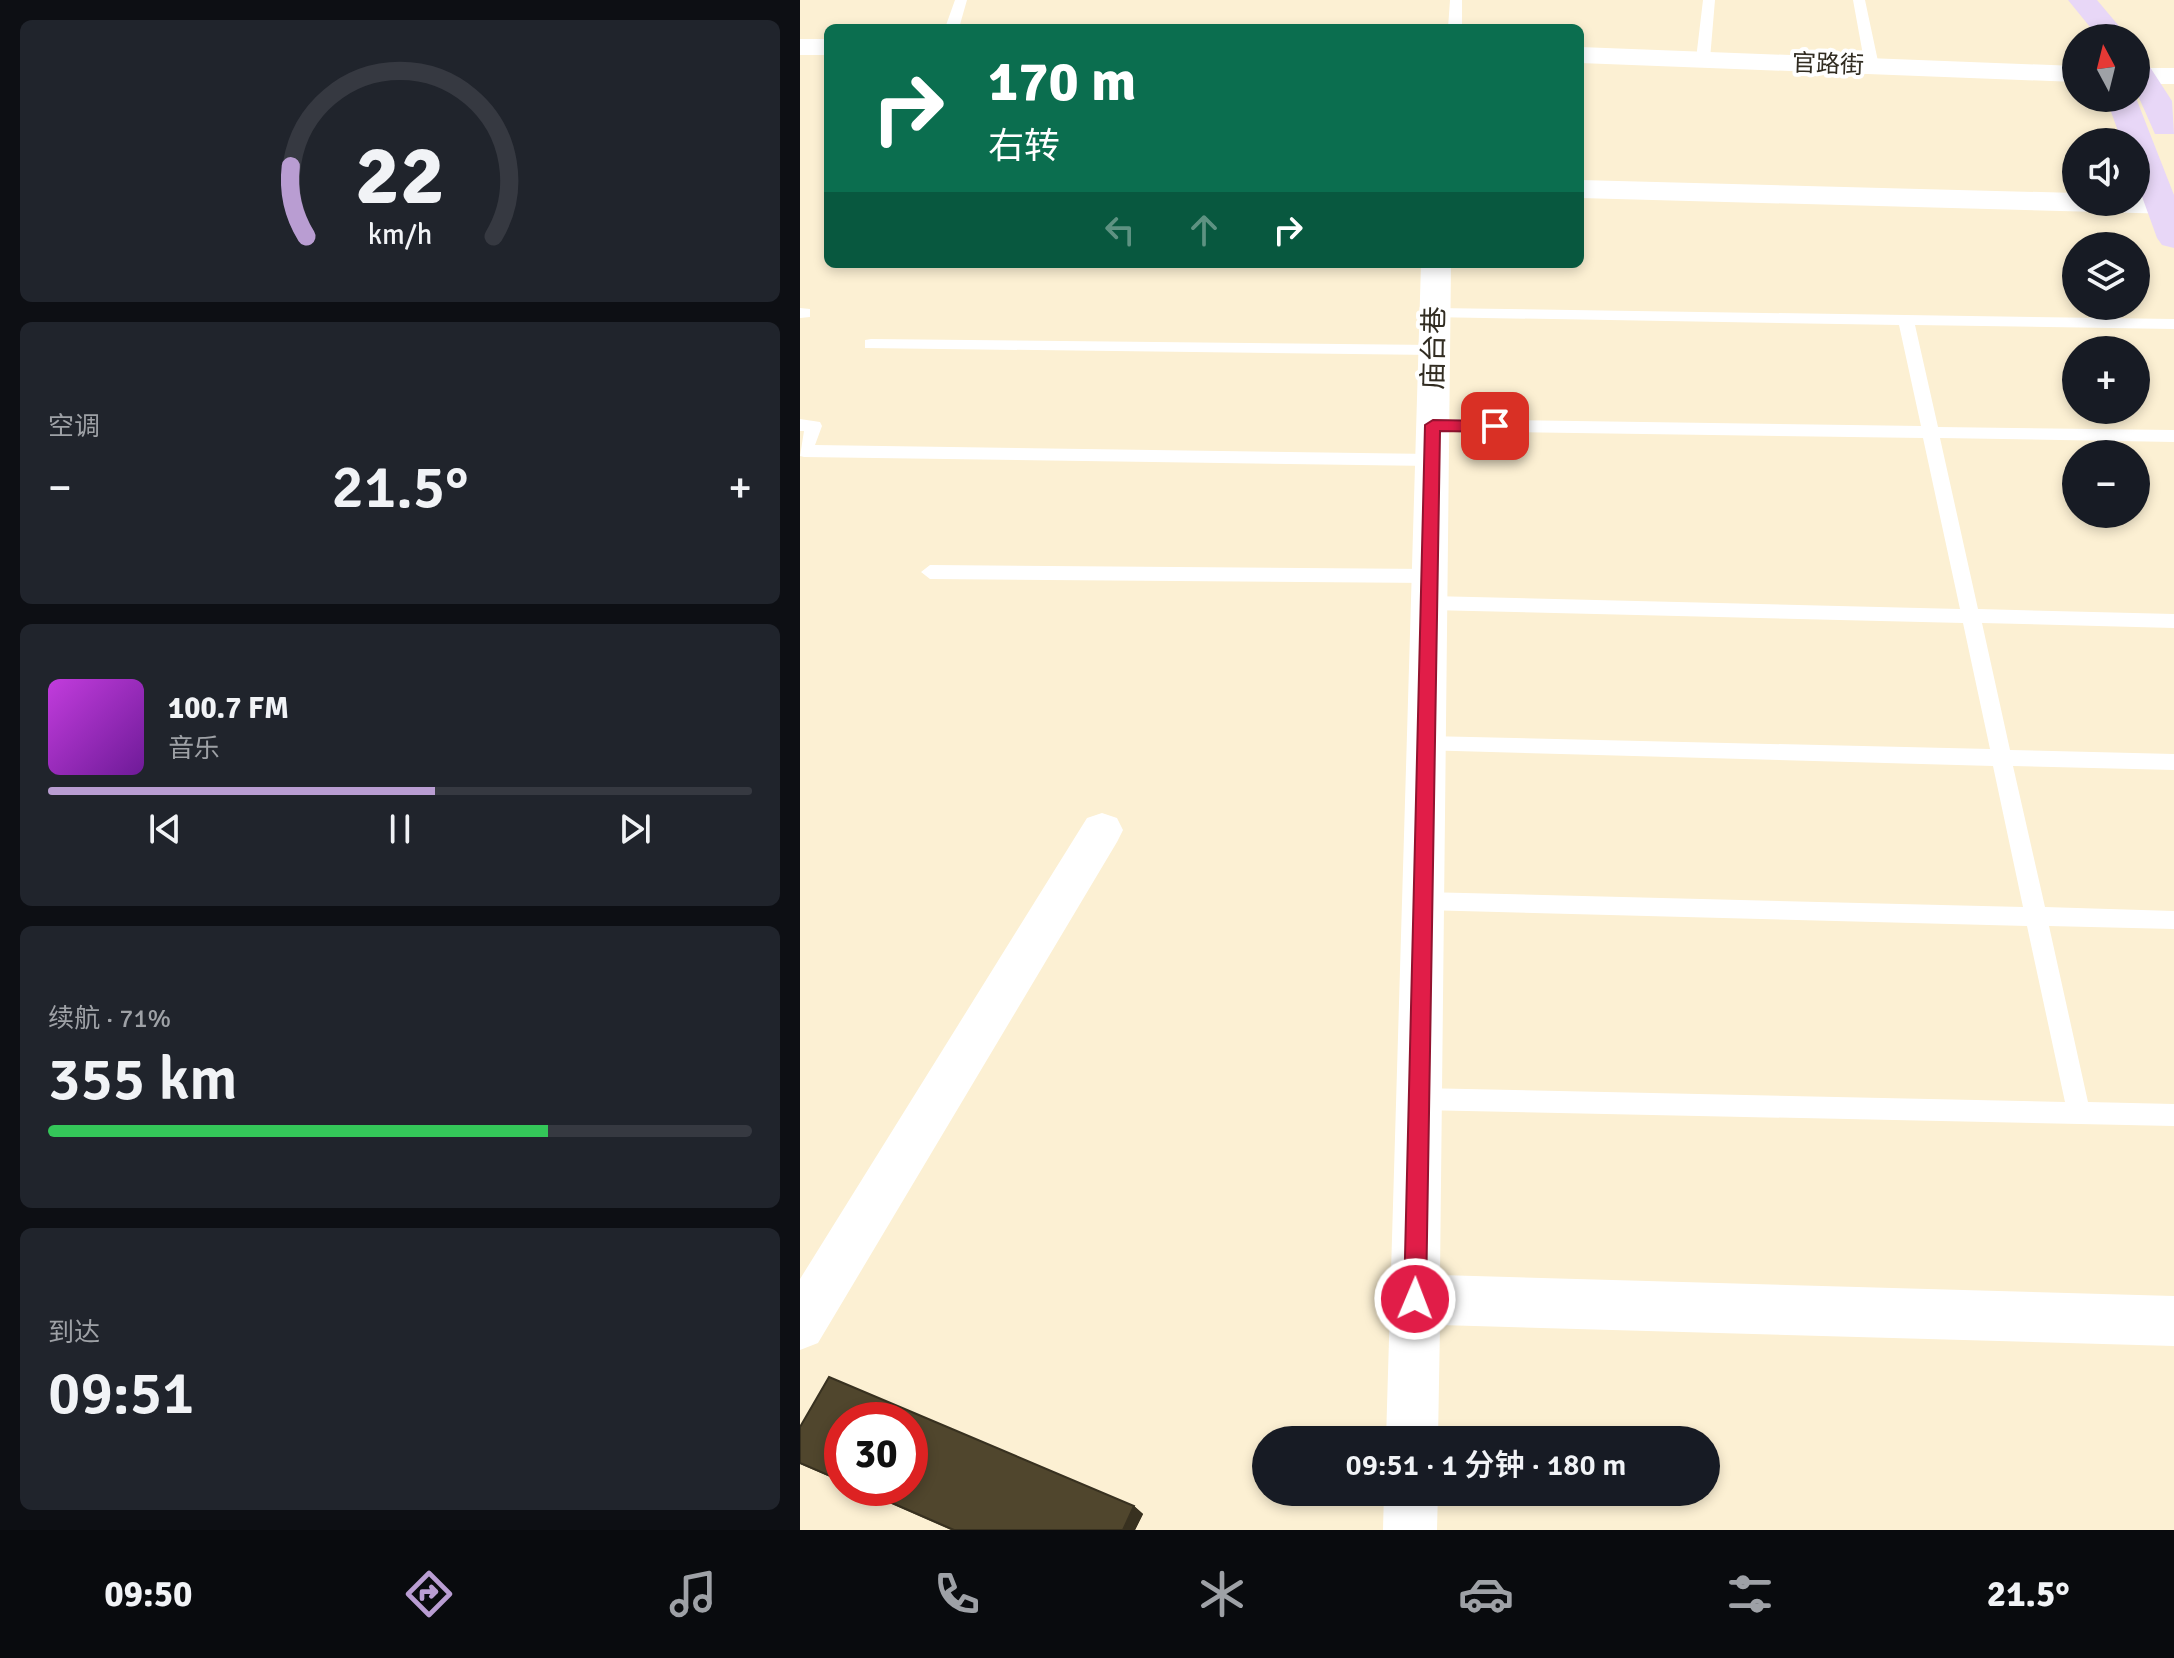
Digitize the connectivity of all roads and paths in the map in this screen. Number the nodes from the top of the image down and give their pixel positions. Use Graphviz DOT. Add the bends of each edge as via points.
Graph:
graph roads {
  1 [pos="961,0"];
  2 [pos="1456,0"];
  3 [pos="1709,0"];
  4 [pos="1859,0"];
  5 [pos="2070,5"];
  6 [pos="953,24"];
  7 [pos="1455,24"];
  8 [pos="2076,24"];
  9 [pos="2095,24"];
  10 [pos="800,47"];
  11 [pos="824,47"];
  12 [pos="1584,55"];
  13 [pos="1703,59"];
  14 [pos="1872,66"];
  15 [pos="2062,73"];
  16 [pos="2174,76"];
  17 [pos="2150,78"];
  18 [pos="2150,94"];
  19 [pos="2143,112"];
  20 [pos="2174,148"];
  21 [pos="1584,189"];
  22 [pos="2062,202"];
  23 [pos="2168,204"];
  24 [pos="2174,238"];
  25 [pos="1436,268"];
  26 [pos="1906,319"];
  27 [pos="2174,324"];
  28 [pos="1435,332"];
  29 [pos="871,344"];
  30 [pos="800,425"];
  31 [pos="1931,433"];
  32 [pos="2174,436"];
  33 [pos="1432,443"];
  34 [pos="930,572"];
  35 [pos="1430,590"];
  36 [pos="1971,616"];
  37 [pos="2174,621"];
  38 [pos="1427,744"];
  39 [pos="2001,758"];
  40 [pos="2174,762"];
  41 [pos="1102,830"];
  42 [pos="1423,901"];
  43 [pos="2036,916"];
  44 [pos="2174,920"];
  45 [pos="1419,1099"];
  46 [pos="2079,1114"];
  47 [pos="2174,1115"];
  48 [pos="1415,1299"];
  49 [pos="2174,1321"];
  50 [pos="800,1325"];
  51 [pos="1412,1426"];
  52 [pos="1411,1506"];
  53 [pos="1410,1530"];
  1 -- 6 [label="lane"];
  2 -- 7 [label="lane"];
  3 -- 13 [label="lane"];
  4 -- 14 [label="lane"];
  5 -- 8 [label="main road"];
  5 -- 9 [label="main road"];
  10 -- 11 [label="street"];
  12 -- 13 [label="street, 官路街"];
  13 -- 14 [label="street, 官路街"];
  14 -- 15 [label="street, 官路街"];
  16 -- 17 [label="street"];
  18 -- 20 [label="main road"];
  19 -- 23 [label="main road"];
  21 -- 22 [label="street"];
  23 -- 24 [label="main road"];
  25 -- 28 [label="street, 庙台巷"];
  26 -- 27 [label="lane"];
  26 -- 28 [label="lane"];
  26 -- 31 [label="lane"];
  28 -- 29 [label="lane"];
  28 -- 33 [label="street, 庙台巷"];
  30 -- 33 [label="lane" via="814,426 804,451"];
  31 -- 32 [label="lane"];
  31 -- 33 [label="lane"];
  31 -- 36 [label="lane"];
  33 -- 35 [label="street, 庙台巷"];
  34 -- 35 [label="lane"];
  35 -- 36 [label="lane"];
  35 -- 38 [label="street, 庙台巷"];
  36 -- 37 [label="lane"];
  36 -- 39 [label="lane"];
  38 -- 39 [label="lane"];
  38 -- 42 [label="street, 庙台巷"];
  39 -- 40 [label="lane"];
  39 -- 43 [label="lane"];
  41 -- 50 [label="street"];
  42 -- 43 [label="lane"];
  42 -- 45 [label="street, 庙台巷"];
  43 -- 44 [label="lane"];
  43 -- 46 [label="lane"];
  45 -- 46 [label="lane"];
  45 -- 48 [label="street, 庙台巷"];
  46 -- 47 [label="lane"];
  48 -- 49 [label="street"];
  48 -- 51 [label="street, 庙台巷"];
  52 -- 53 [label="street"];
}
